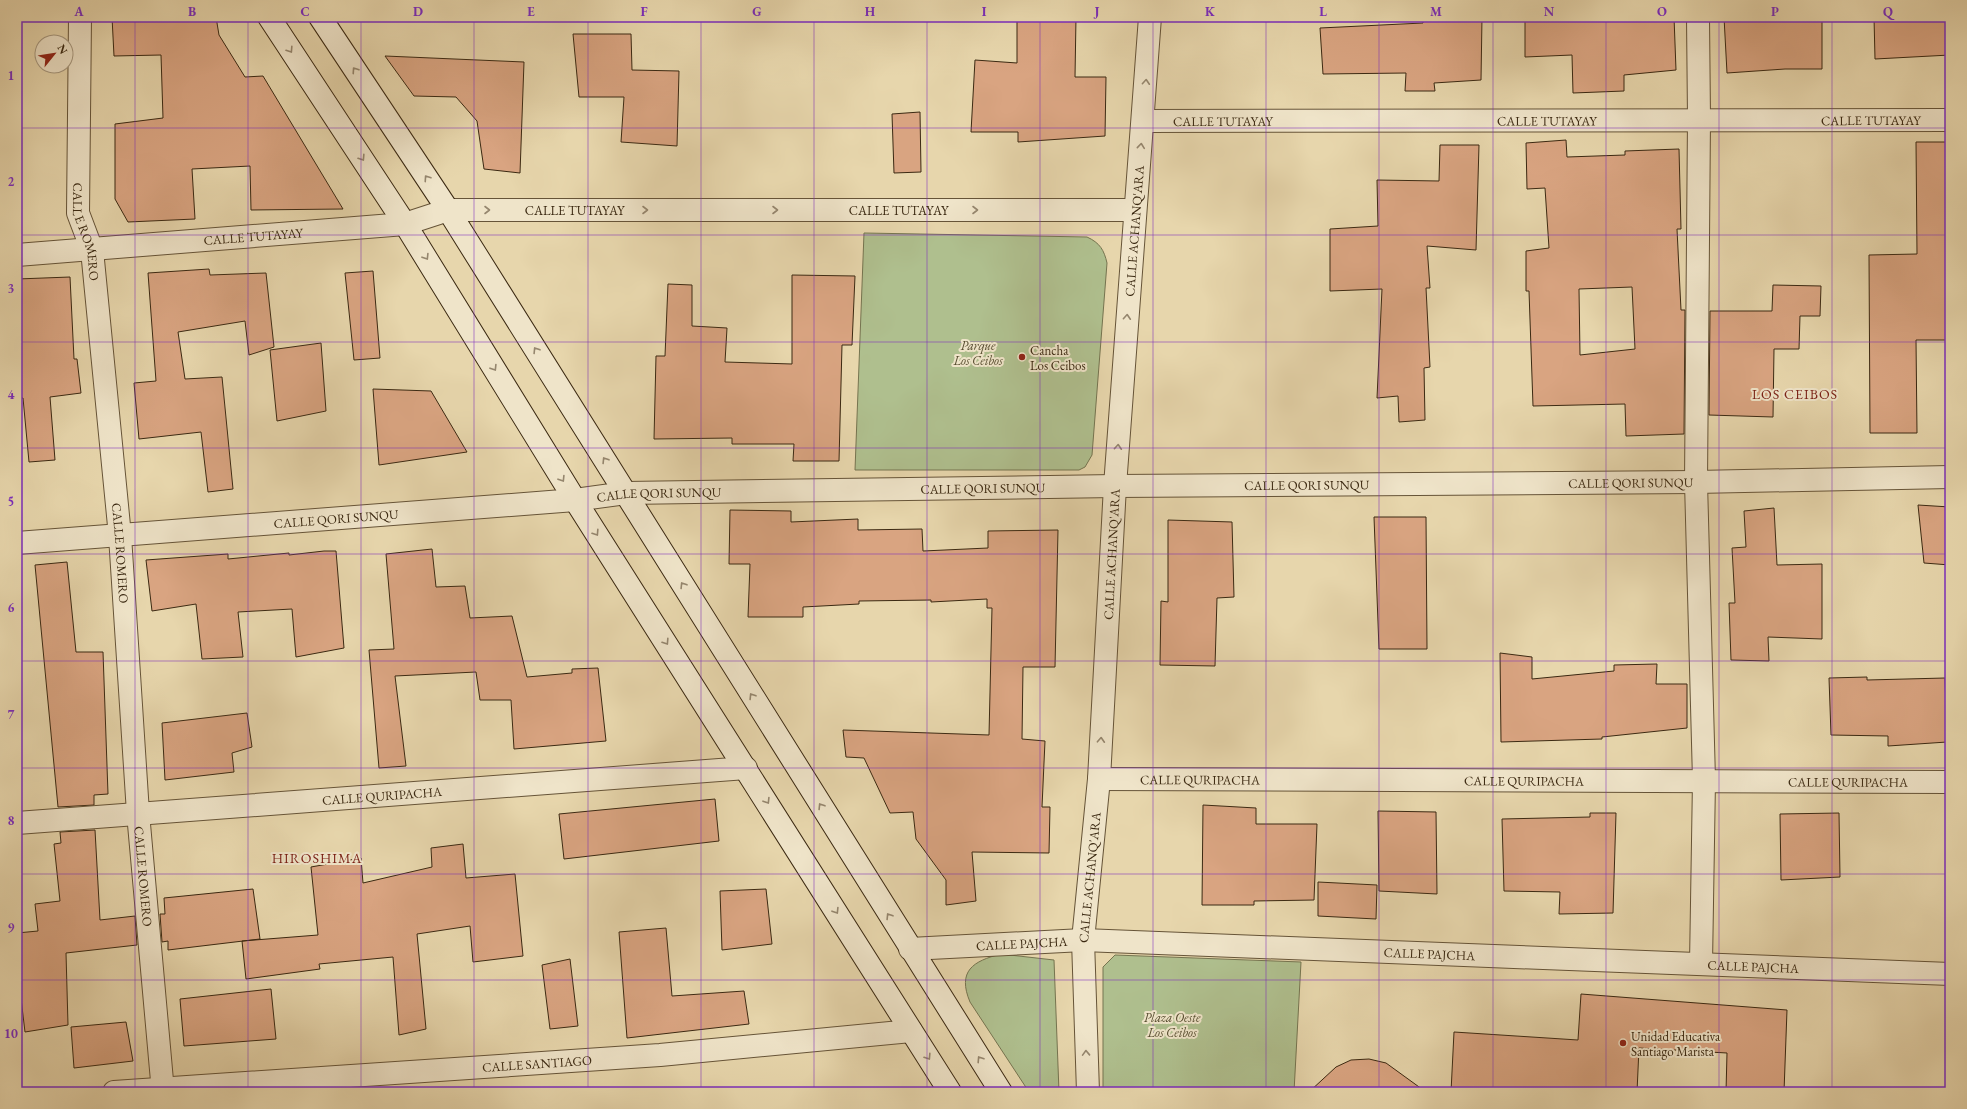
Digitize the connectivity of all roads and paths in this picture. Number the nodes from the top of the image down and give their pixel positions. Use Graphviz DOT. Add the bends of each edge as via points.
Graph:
graph roads {
  1 [pos="80,17"];
  2 [pos="269,17"];
  3 [pos="320,17"];
  4 [pos="1150,17"];
  5 [pos="1698,17"];
  6 [pos="1699,119"];
  7 [pos="1950,120"];
  8 [pos="1143,121"];
  9 [pos="448,210"];
  10 [pos="1135,210"];
  11 [pos="405,224"];
  12 [pos="92,250"];
  13 [pos="17,255"];
  14 [pos="1950,477"];
  15 [pos="1696,482"];
  16 [pos="1115,486"];
  17 [pos="626,493"];
  18 [pos="575,500"];
  19 [pos="120,536"];
  20 [pos="17,543"];
  21 [pos="746,768"];
  22 [pos="1099,779"];
  23 [pos="1704,780"];
  24 [pos="1950,782"];
  25 [pos="138,813"];
  26 [pos="17,823"];
  27 [pos="1083,940"];
  28 [pos="910,949"];
  29 [pos="1701,964"];
  30 [pos="1950,974"];
  31 [pos="911,1031"];
  32 [pos="163,1091"];
  33 [pos="114,1092"];
  34 [pos="950,1092"];
  35 [pos="1001,1092"];
  36 [pos="1088,1092"];
  1 -- 12 [label="street, CALLE ROMERO" via="78,213"];
  2 -- 11 [label="street, one-way"];
  9 -- 3 [label="street, one-way"];
  8 -- 4 [label="street, CALLE ACHANQ'ARA, one-way"];
  5 -- 6 [label="street"];
  6 -- 7 [label="street, CALLE TUTAYAY"];
  6 -- 8 [label="street, CALLE TUTAYAY"];
  6 -- 15 [label="street"];
  10 -- 8 [label="street, CALLE ACHANQ'ARA, one-way"];
  9 -- 10 [label="street, CALLE TUTAYAY, one-way"];
  9 -- 11 [label="street, CALLE TUTAYAY"];
  17 -- 9 [label="street, one-way"];
  16 -- 10 [label="street, CALLE ACHANQ'ARA, one-way"];
  11 -- 12 [label="street, CALLE TUTAYAY"];
  11 -- 18 [label="street, one-way"];
  12 -- 13 [label="street, CALLE TUTAYAY"];
  12 -- 19 [label="street, CALLE ROMERO"];
  14 -- 15 [label="street, CALLE QORI SUNQU"];
  15 -- 16 [label="street, CALLE QORI SUNQU"];
  15 -- 23 [label="street"];
  16 -- 17 [label="street, CALLE QORI SUNQU"];
  22 -- 16 [label="street, CALLE ACHANQ'ARA, one-way"];
  17 -- 18 [label="street, CALLE QORI SUNQU"];
  28 -- 17 [label="street, one-way"];
  18 -- 19 [label="street, CALLE QORI SUNQU"];
  18 -- 21 [label="street, one-way"];
  19 -- 20 [label="street, CALLE QORI SUNQU"];
  19 -- 25 [label="street, CALLE ROMERO"];
  21 -- 25 [label="street, CALLE QURIPACHA"];
  21 -- 31 [label="street, one-way"];
  22 -- 23 [label="street, CALLE QURIPACHA"];
  22 -- 27 [label="street, CALLE ACHANQ'ARA"];
  23 -- 24 [label="street, CALLE QURIPACHA"];
  23 -- 29 [label="street"];
  25 -- 26 [label="street, CALLE QURIPACHA"];
  25 -- 32 [label="street, CALLE ROMERO"];
  27 -- 28 [label="street, CALLE PAJCHA"];
  27 -- 29 [label="street, CALLE PAJCHA"];
  36 -- 27 [label="street, CALLE ACHANQ'ARA, one-way"];
  35 -- 28 [label="street, one-way"];
  29 -- 30 [label="street, CALLE PAJCHA"];
  31 -- 32 [label="street, CALLE SANTIAGO" via="660,1055"];
  31 -- 34 [label="street, one-way"];
  32 -- 33 [label="street, CALLE SANTIAGO"];
}
